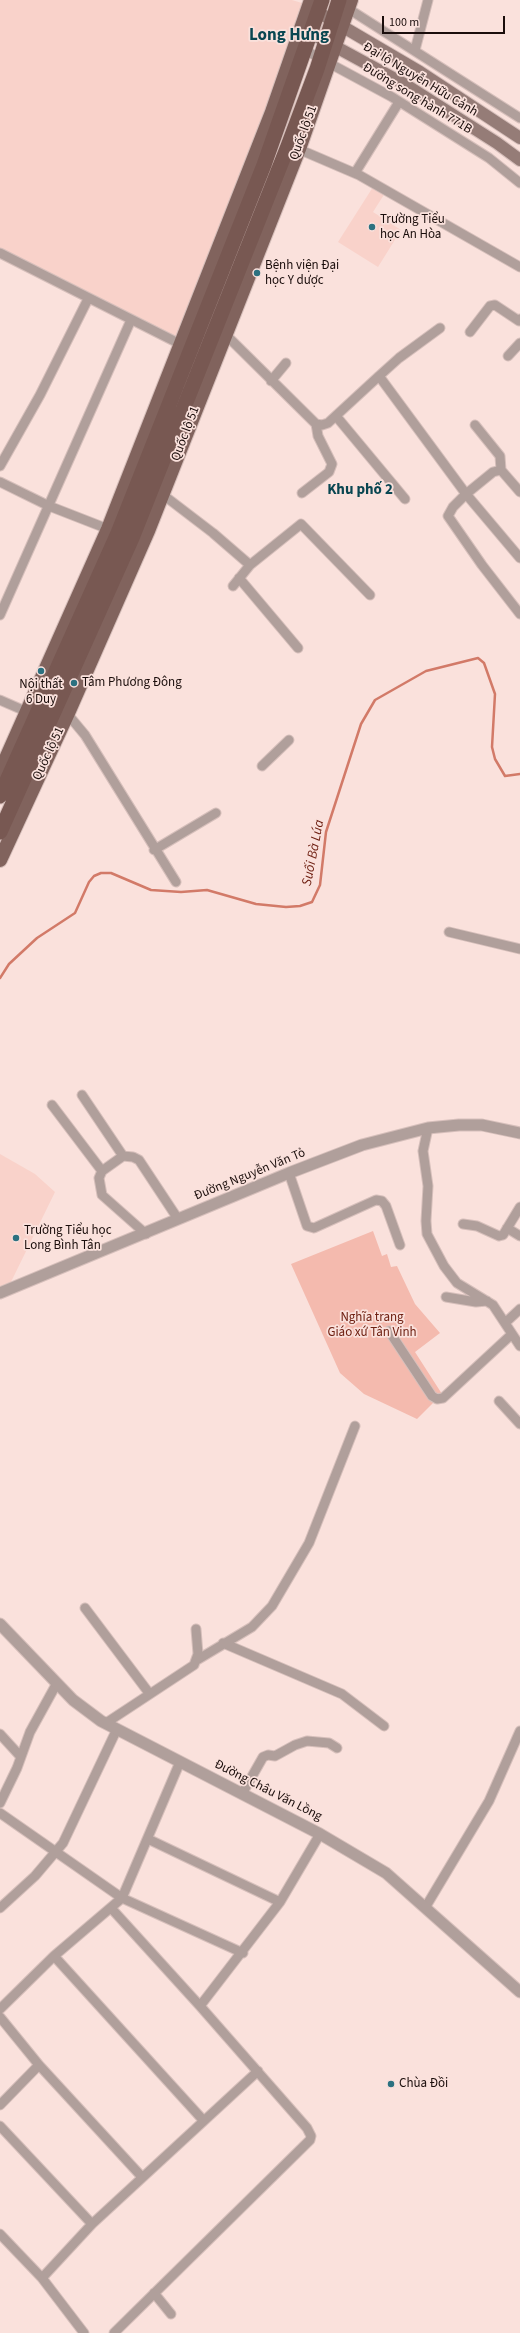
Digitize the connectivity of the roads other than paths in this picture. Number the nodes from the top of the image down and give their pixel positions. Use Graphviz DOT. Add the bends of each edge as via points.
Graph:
graph roads {
  1 [pos="428,0"];
  2 [pos="342,2"];
  3 [pos="312,4"];
  4 [pos="338,24"];
  5 [pos="307,31"];
  6 [pos="331,44"];
  7 [pos="301,47"];
  8 [pos="415,50"];
  9 [pos="325,61"];
  10 [pos="399,102"];
  11 [pos="520,118"];
  12 [pos="520,138"];
  13 [pos="294,147"];
  14 [pos="520,160"];
  15 [pos="355,173"];
  16 [pos="520,183"];
  17 [pos="0,253"];
  18 [pos="520,267"];
  19 [pos="88,299"];
  20 [pos="131,320"];
  21 [pos="520,320"];
  22 [pos="440,328"];
  23 [pos="220,330"];
  24 [pos="470,332"];
  25 [pos="520,343"];
  26 [pos="185,347"];
  27 [pos="508,356"];
  28 [pos="286,363"];
  29 [pos="379,376"];
  30 [pos="271,381"];
  31 [pos="336,416"];
  32 [pos="316,424"];
  33 [pos="475,425"];
  34 [pos="0,466"];
  35 [pos="501,470"];
  36 [pos="0,482"];
  37 [pos="520,492"];
  38 [pos="302,493"];
  39 [pos="162,494"];
  40 [pos="466,494"];
  41 [pos="405,498"];
  42 [pos="50,506"];
  43 [pos="113,531"];
  44 [pos="138,540"];
  45 [pos="520,558"];
  46 [pos="250,565"];
  47 [pos="370,595"];
  48 [pos="520,614"];
  49 [pos="0,615"];
  50 [pos="298,648"];
  51 [pos="0,700"];
  52 [pos="62,709"];
  53 [pos="32,714"];
  54 [pos="289,740"];
  55 [pos="262,766"];
  56 [pos="0,772"];
  57 [pos="0,796"];
  58 [pos="216,813"];
  59 [pos="0,832"];
  60 [pos="154,850"];
  61 [pos="0,860"];
  62 [pos="176,882"];
  63 [pos="449,932"];
  64 [pos="520,949"];
  65 [pos="82,1095"];
  66 [pos="52,1105"];
  67 [pos="428,1128"];
  68 [pos="520,1133"];
  69 [pos="123,1156"];
  70 [pos="102,1171"];
  71 [pos="289,1173"];
  72 [pos="520,1206"];
  73 [pos="178,1220"];
  74 [pos="463,1224"];
  75 [pos="507,1228"];
  76 [pos="146,1234"];
  77 [pos="520,1236"];
  78 [pos="400,1245"];
  79 [pos="0,1293"];
  80 [pos="446,1297"];
  81 [pos="487,1301"];
  82 [pos="520,1309"];
  83 [pos="505,1323"];
  84 [pos="389,1331"];
  85 [pos="512,1334"];
  86 [pos="520,1346"];
  87 [pos="499,1401"];
  88 [pos="520,1424"];
  89 [pos="355,1426"];
  90 [pos="85,1608"];
  91 [pos="0,1624"];
  92 [pos="196,1629"];
  93 [pos="222,1643"];
  94 [pos="197,1660"];
  95 [pos="57,1683"];
  96 [pos="149,1693"];
  97 [pos="106,1723"];
  98 [pos="384,1726"];
  99 [pos="117,1729"];
  100 [pos="520,1731"];
  101 [pos="0,1734"];
  102 [pos="337,1748"];
  103 [pos="21,1758"];
  104 [pos="180,1762"];
  105 [pos="242,1794"];
  106 [pos="0,1803"];
  107 [pos="0,1813"];
  108 [pos="320,1834"];
  109 [pos="148,1839"];
  110 [pos="56,1852"];
  111 [pos="122,1898"];
  112 [pos="280,1902"];
  113 [pos="0,1908"];
  114 [pos="111,1908"];
  115 [pos="425,1908"];
  116 [pos="243,1953"];
  117 [pos="54,1956"];
  118 [pos="520,1992"];
  119 [pos="200,2006"];
  120 [pos="0,2008"];
  121 [pos="0,2017"];
  122 [pos="39,2065"];
  123 [pos="258,2071"];
  124 [pos="0,2105"];
  125 [pos="204,2120"];
  126 [pos="0,2126"];
  127 [pos="142,2177"];
  128 [pos="92,2224"];
  129 [pos="0,2234"];
  130 [pos="42,2278"];
  131 [pos="154,2293"];
  132 [pos="171,2314"];
  133 [pos="84,2333"];
  134 [pos="114,2333"];
  1 -- 8 [label="street"];
  2 -- 4 [label="highway, Quốc lộ 51"];
  2 -- 8 [label="street"];
  3 -- 4 [label="main road, Đại lộ Nguyễn Hữu Cảnh"];
  3 -- 5 [label="highway, Quốc lộ 51"];
  4 -- 6 [label="highway, Quốc lộ 51"];
  4 -- 12 [label="main road, Đại lộ Nguyễn Hữu Cảnh" via="420,72"];
  5 -- 6 [label="main road, Đại lộ Nguyễn Hữu Cảnh"];
  5 -- 7 [label="highway, Quốc lộ 51"];
  6 -- 9 [label="highway, Quốc lộ 51"];
  6 -- 14 [label="main road, Đại lộ Nguyễn Hữu Cảnh" via="406,85"];
  7 -- 9 [label="street, Đường song hành 771B"];
  7 -- 26 [label="highway, Quốc lộ 51" via="264,166"];
  8 -- 11 [label="street"];
  9 -- 10 [label="street, Đường song hành 771B"];
  9 -- 13 [label="highway, Quốc lộ 51"];
  10 -- 15 [label="street"];
  10 -- 16 [label="street, Đường song hành 771B" via="489,158"];
  13 -- 15 [label="street"];
  13 -- 23 [label="highway, Quốc lộ 51"];
  15 -- 18 [label="street"];
  17 -- 19 [label="street"];
  19 -- 20 [label="street"];
  19 -- 34 [label="street" via="40,395"];
  20 -- 26 [label="street"];
  20 -- 42 [label="street"];
  21 -- 24 [label="street" via="495,305 490,306"];
  22 -- 29 [label="street"];
  23 -- 30 [label="street"];
  23 -- 39 [label="main road, Quốc lộ 51"];
  23 -- 44 [label="highway, Quốc lộ 51"];
  25 -- 27 [label="street"];
  26 -- 43 [label="highway, Quốc lộ 51"];
  28 -- 30 [label="street"];
  29 -- 31 [label="street"];
  29 -- 40 [label="street"];
  30 -- 32 [label="street"];
  31 -- 32 [label="street" via="322,425"];
  31 -- 41 [label="street"];
  32 -- 38 [label="street" via="318,436 331,459 331,468"];
  33 -- 35 [label="street" via="500,456"];
  35 -- 37 [label="street"];
  35 -- 40 [label="street" via="493,472"];
  36 -- 42 [label="street"];
  39 -- 44 [label="main road, Quốc lộ 51"];
  39 -- 46 [label="street"];
  40 -- 45 [label="street"];
  40 -- 48 [label="street" via="448,516 482,566"];
  42 -- 43 [label="street"];
  42 -- 49 [label="street"];
  43 -- 44 [label="highway"];
  43 -- 53 [label="highway, Quốc lộ 51"];
  44 -- 52 [label="highway, Quốc lộ 51"];
  46 -- 47 [label="street" via="301,524"];
  46 -- 50 [label="street" via="236,582"];
  51 -- 53 [label="street"];
  52 -- 59 [label="highway, Quốc lộ 51"];
  52 -- 60 [label="street" via="85,735"];
  52 -- 61 [label="main road, Quốc lộ 51"];
  53 -- 56 [label="main road, Quốc lộ 51"];
  53 -- 57 [label="highway, Quốc lộ 51"];
  54 -- 55 [label="street"];
  58 -- 60 [label="street"];
  60 -- 62 [label="street"];
  63 -- 64 [label="street"];
  65 -- 69 [label="street"];
  66 -- 70 [label="street"];
  67 -- 68 [label="street, Đường Nguyễn Văn Tỏ" via="482,1125"];
  67 -- 71 [label="street, Đường Nguyễn Văn Tỏ" via="362,1145"];
  67 -- 81 [label="street" via="423,1151 428,1186 428,1234 444,1266 457,1283"];
  69 -- 70 [label="street"];
  69 -- 73 [label="street" via="133,1156 139,1160"];
  70 -- 76 [label="street" via="99,1178 102,1195"];
  71 -- 73 [label="street, Đường Nguyễn Văn Tỏ"];
  71 -- 78 [label="street" via="307,1226 314,1228 376,1200 382,1201"];
  72 -- 75 [label="street"];
  73 -- 76 [label="street, Đường Nguyễn Văn Tỏ"];
  74 -- 75 [label="street" via="477,1226 499,1236 503,1235"];
  75 -- 77 [label="street"];
  76 -- 79 [label="street, Đường Nguyễn Văn Tỏ"];
  80 -- 81 [label="street" via="476,1302"];
  81 -- 83 [label="street" via="493,1305"];
  82 -- 83 [label="street"];
  83 -- 85 [label="street"];
  84 -- 85 [label="street" via="432,1396 437,1399 443,1398"];
  85 -- 86 [label="street"];
  87 -- 88 [label="street"];
  89 -- 93 [label="street" via="309,1543 272,1606 252,1627"];
  90 -- 96 [label="street"];
  91 -- 95 [label="street, Đường Châu Văn Lồng"];
  92 -- 94 [label="street"];
  93 -- 94 [label="street"];
  93 -- 98 [label="street" via="342,1694"];
  94 -- 96 [label="street" via="194,1665"];
  95 -- 97 [label="street, Đường Châu Văn Lồng" via="73,1700"];
  95 -- 103 [label="street" via="30,1732"];
  96 -- 97 [label="street"];
  97 -- 99 [label="street, Đường Châu Văn Lồng"];
  99 -- 104 [label="street, Đường Châu Văn Lồng"];
  99 -- 110 [label="street" via="63,1843"];
  100 -- 115 [label="street" via="489,1801"];
  101 -- 103 [label="street"];
  102 -- 105 [label="street" via="329,1743 307,1741 275,1756 263,1757"];
  103 -- 106 [label="street"];
  104 -- 105 [label="street, Đường Châu Văn Lồng"];
  104 -- 109 [label="street"];
  105 -- 108 [label="street, Đường Châu Văn Lồng"];
  107 -- 110 [label="street"];
  108 -- 112 [label="street"];
  108 -- 115 [label="street, Đường Châu Văn Lồng" via="386,1873"];
  109 -- 111 [label="street"];
  109 -- 112 [label="street"];
  110 -- 111 [label="street"];
  110 -- 113 [label="street" via="35,1876"];
  111 -- 114 [label="street"];
  111 -- 116 [label="street"];
  112 -- 116 [label="street"];
  114 -- 117 [label="street"];
  114 -- 119 [label="street"];
  115 -- 118 [label="street, Đường Châu Văn Lồng"];
  116 -- 119 [label="street"];
  117 -- 120 [label="street"];
  117 -- 125 [label="street"];
  119 -- 123 [label="street"];
  121 -- 122 [label="street"];
  122 -- 124 [label="street"];
  122 -- 127 [label="street"];
  123 -- 125 [label="street"];
  123 -- 131 [label="street" via="307,2128 310,2140"];
  125 -- 127 [label="street"];
  126 -- 128 [label="street"];
  127 -- 128 [label="street"];
  128 -- 130 [label="street"];
  129 -- 130 [label="street"];
  130 -- 133 [label="street"];
  131 -- 132 [label="street"];
  131 -- 134 [label="street"];
}
